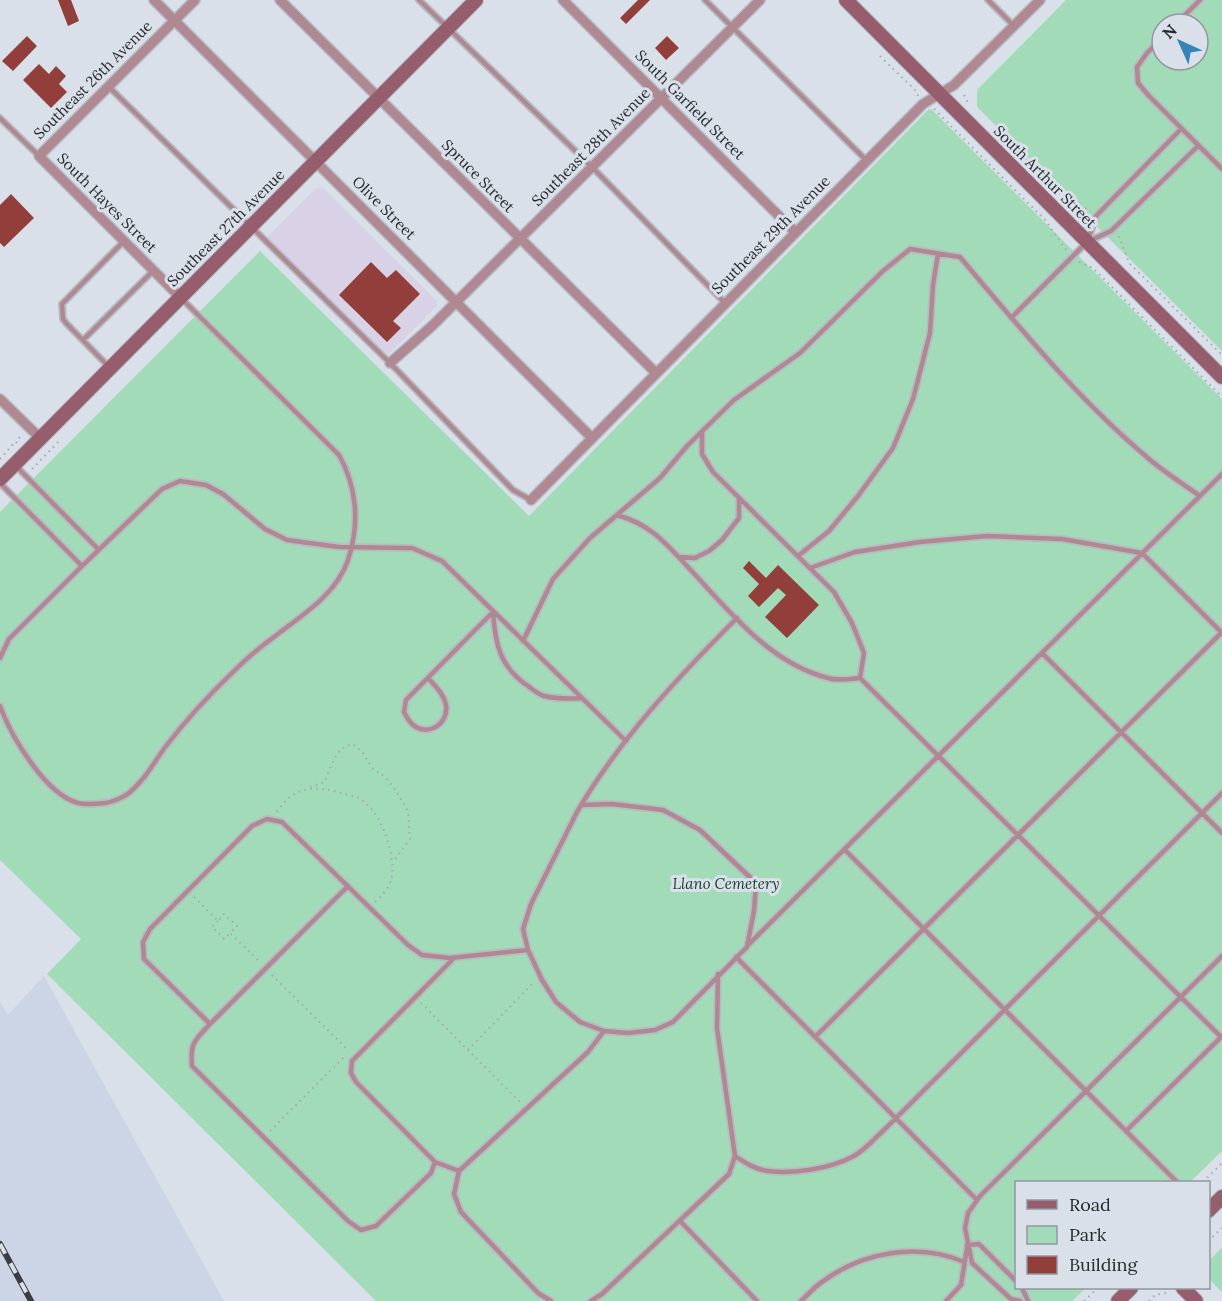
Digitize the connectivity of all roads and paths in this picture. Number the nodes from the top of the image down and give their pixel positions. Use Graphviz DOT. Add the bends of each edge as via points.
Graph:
graph roads {
  1 [pos="154,0"];
  2 [pos="195,0"];
  3 [pos="280,0"];
  4 [pos="419,0"];
  5 [pos="476,0"];
  6 [pos="563,0"];
  7 [pos="705,0"];
  8 [pos="760,0"];
  9 [pos="846,0"];
  10 [pos="988,0"];
  11 [pos="1041,0"];
  12 [pos="1200,0"];
  13 [pos="1188,12"];
  14 [pos="175,20"];
  15 [pos="1014,26"];
  16 [pos="732,27"];
  17 [pos="447,28"];
  18 [pos="1150,50"];
  19 [pos="880,56"];
  20 [pos="109,87"];
  21 [pos="939,94"];
  22 [pos="964,95"];
  23 [pos="378,98"];
  24 [pos="661,98"];
  25 [pos="918,99"];
  26 [pos="969,104"];
  27 [pos="930,107"];
  28 [pos="0,118"];
  29 [pos="1181,129"];
  30 [pos="1003,137"];
  31 [pos="1198,146"];
  32 [pos="39,156"];
  33 [pos="316,161"];
  34 [pos="867,161"];
  35 [pos="1221,165"];
  36 [pos="592,167"];
  37 [pos="1091,212"];
  38 [pos="251,226"];
  39 [pos="795,232"];
  40 [pos="1119,236"];
  41 [pos="520,239"];
  42 [pos="124,242"];
  43 [pos="1088,242"];
  44 [pos="1067,251"];
  45 [pos="938,254"];
  46 [pos="1079,262"];
  47 [pos="154,271"];
  48 [pos="180,297"];
  49 [pos="456,302"];
  50 [pos="725,303"];
  51 [pos="1011,318"];
  52 [pos="83,340"];
  53 [pos="1222,355"];
  54 [pos="390,363"];
  55 [pos="110,368"];
  56 [pos="656,373"];
  57 [pos="1222,377"];
  58 [pos="1222,397"];
  59 [pos="0,399"];
  60 [pos="702,432"];
  61 [pos="40,438"];
  62 [pos="592,438"];
  63 [pos="61,439"];
  64 [pos="16,441"];
  65 [pos="0,459"];
  66 [pos="14,465"];
  67 [pos="32,470"];
  68 [pos="1222,474"];
  69 [pos="0,479"];
  70 [pos="0,483"];
  71 [pos="1200,496"];
  72 [pos="739,497"];
  73 [pos="531,500"];
  74 [pos="617,515"];
  75 [pos="351,546"];
  76 [pos="98,549"];
  77 [pos="1142,553"];
  78 [pos="798,556"];
  79 [pos="679,557"];
  80 [pos="82,566"];
  81 [pos="810,568"];
  82 [pos="493,612"];
  83 [pos="737,618"];
  84 [pos="1222,633"];
  85 [pos="523,641"];
  86 [pos="1042,653"];
  87 [pos="0,658"];
  88 [pos="428,678"];
  89 [pos="860,678"];
  90 [pos="582,698"];
  91 [pos="0,706"];
  92 [pos="1121,732"];
  93 [pos="626,741"];
  94 [pos="939,756"];
  95 [pos="308,788"];
  96 [pos="1222,793"];
  97 [pos="581,805"];
  98 [pos="1202,813"];
  99 [pos="274,820"];
  100 [pos="1222,833"];
  101 [pos="1018,835"];
  102 [pos="845,849"];
  103 [pos="392,863"];
  104 [pos="348,886"];
  105 [pos="369,907"];
  106 [pos="1099,915"];
  107 [pos="218,921"];
  108 [pos="924,929"];
  109 [pos="230,933"];
  110 [pos="747,947"];
  111 [pos="528,950"];
  112 [pos="1222,956"];
  113 [pos="736,957"];
  114 [pos="454,958"];
  115 [pos="718,974"];
  116 [pos="541,976"];
  117 [pos="415,997"];
  118 [pos="1181,997"];
  119 [pos="1005,1010"];
  120 [pos="210,1024"];
  121 [pos="604,1031"];
  122 [pos="1222,1036"];
  123 [pos="815,1037"];
  124 [pos="468,1050"];
  125 [pos="349,1052"];
  126 [pos="1086,1091"];
  127 [pos="527,1108"];
  128 [pos="896,1118"];
  129 [pos="1126,1131"];
  130 [pos="264,1138"];
  131 [pos="735,1156"];
  132 [pos="435,1162"];
  133 [pos="1222,1163"];
  134 [pos="459,1171"];
  135 [pos="1176,1181"];
  136 [pos="1204,1181"];
  137 [pos="1222,1197"];
  138 [pos="977,1200"];
  139 [pos="1210,1210"];
  140 [pos="680,1221"];
  141 [pos="1222,1228"];
  142 [pos="1210,1240"];
  143 [pos="967,1245"];
  144 [pos="964,1262"];
  145 [pos="1015,1279"];
  146 [pos="1096,1289"];
  147 [pos="1129,1289"];
  148 [pos="1185,1289"];
  149 [pos="1166,1293"];
  150 [pos="551,1301"];
  151 [pos="591,1301"];
  152 [pos="757,1301"];
  153 [pos="801,1301"];
  154 [pos="946,1301"];
  155 [pos="1020,1301"];
  156 [pos="1084,1301"];
  157 [pos="1118,1301"];
  158 [pos="1149,1301"];
  159 [pos="1196,1301"];
  1 -- 14 [label="street, Olive Street"];
  2 -- 14 [label="street, Southeast 26th Avenue"];
  3 -- 23 [label="street, Spruce Street"];
  4 -- 17 [label="lane"];
  5 -- 17 [label="main road, Southeast 27th Avenue"];
  6 -- 24 [label="street, South Garfield Street"];
  7 -- 16 [label="lane"];
  8 -- 16 [label="street, Southeast 28th Avenue"];
  9 -- 21 [label="main road, South Arthur Street"];
  10 -- 15 [label="lane"];
  11 -- 15 [label="street, Southeast 29th Avenue"];
  12 -- 13 [label="lane"];
  14 -- 20 [label="street, Southeast 26th Avenue"];
  14 -- 33 [label="street, Olive Street"];
  15 -- 21 [label="street, Southeast 29th Avenue" via="954,85"];
  16 -- 24 [label="street, Southeast 28th Avenue"];
  16 -- 34 [label="lane"];
  17 -- 23 [label="main road, Southeast 27th Avenue"];
  17 -- 36 [label="lane"];
  18 -- 29 [label="lane" via="1137,67 1138,83"];
  19 -- 25 [label="path" via="916,91"];
  20 -- 32 [label="street, Southeast 26th Avenue"];
  20 -- 38 [label="lane"];
  21 -- 34 [label="street, Southeast 29th Avenue" via="923,104"];
  21 -- 43 [label="main road, South Arthur Street"];
  22 -- 26 [label="path"];
  23 -- 33 [label="main road, Southeast 27th Avenue"];
  23 -- 41 [label="street, Spruce Street"];
  24 -- 36 [label="street, Southeast 28th Avenue"];
  24 -- 39 [label="street, South Garfield Street"];
  27 -- 44 [label="path" via="1046,221"];
  28 -- 32 [label="lane"];
  29 -- 31 [label="lane"];
  29 -- 43 [label="lane" via="1096,216"];
  30 -- 37 [label="path" via="1062,196"];
  31 -- 35 [label="lane"];
  31 -- 43 [label="lane" via="1111,231"];
  32 -- 42 [label="street, South Hayes Street"];
  33 -- 38 [label="main road, Southeast 27th Avenue"];
  33 -- 49 [label="street, Olive Street"];
  34 -- 39 [label="street, Southeast 29th Avenue"];
  36 -- 41 [label="street, Southeast 28th Avenue"];
  36 -- 50 [label="lane"];
  38 -- 48 [label="main road, Southeast 27th Avenue"];
  38 -- 54 [label="lane"];
  39 -- 50 [label="street, Southeast 29th Avenue"];
  40 -- 53 [label="path" via="1130,263"];
  41 -- 49 [label="street, Southeast 28th Avenue"];
  41 -- 56 [label="street, Spruce Street"];
  42 -- 47 [label="street, South Hayes Street"];
  42 -- 52 [label="lane" via="62,304 63,319"];
  43 -- 51 [label="lane"];
  43 -- 57 [label="main road, South Arthur Street"];
  45 -- 51 [label="lane" via="960,257"];
  45 -- 60 [label="lane" via="910,249 800,353 734,400"];
  45 -- 78 [label="lane" via="930,333 914,399 893,448 829,531"];
  46 -- 58 [label="path" via="1093,268"];
  47 -- 48 [label="street, South Hayes Street"];
  47 -- 52 [label="lane"];
  48 -- 55 [label="main road, Southeast 27th Avenue"];
  48 -- 75 [label="lane" via="339,455 354,491 355,530"];
  49 -- 54 [label="street, Southeast 28th Avenue"];
  49 -- 62 [label="street, Olive Street"];
  50 -- 56 [label="street, Southeast 29th Avenue"];
  51 -- 71 [label="lane" via="1104,419 1150,460"];
  52 -- 55 [label="lane"];
  54 -- 73 [label="lane" via="513,490"];
  55 -- 61 [label="main road, Southeast 27th Avenue"];
  56 -- 62 [label="street, Southeast 29th Avenue"];
  59 -- 61 [label="street"];
  60 -- 72 [label="lane" via="702,454 713,472"];
  60 -- 74 [label="lane" via="660,478"];
  61 -- 66 [label="main road, Southeast 27th Avenue"];
  62 -- 73 [label="street, Southeast 29th Avenue"];
  63 -- 67 [label="path"];
  64 -- 65 [label="path"];
  66 -- 69 [label="main road, Southeast 27th Avenue"];
  66 -- 76 [label="lane"];
  68 -- 71 [label="lane"];
  70 -- 80 [label="lane"];
  71 -- 77 [label="lane"];
  72 -- 78 [label="lane"];
  72 -- 79 [label="lane" via="739,518 722,540 695,558"];
  74 -- 79 [label="lane" via="636,520 657,534"];
  74 -- 85 [label="lane" via="553,579"];
  75 -- 76 [label="lane" via="287,540 266,529 223,494 206,485 180,481 162,489"];
  75 -- 82 [label="lane" via="412,548 442,561"];
  75 -- 91 [label="lane" via="348,561 329,592 221,683 129,794 110,802 84,804 56,790 15,740"];
  76 -- 80 [label="lane"];
  77 -- 81 [label="lane" via="1062,539 987,536 855,552"];
  77 -- 84 [label="lane"];
  77 -- 86 [label="lane"];
  78 -- 81 [label="lane"];
  79 -- 83 [label="lane"];
  80 -- 87 [label="lane" via="9,639"];
  81 -- 89 [label="lane" via="834,592 852,624 864,653"];
  82 -- 85 [label="lane"];
  82 -- 88 [label="lane"];
  82 -- 90 [label="lane" via="495,639 506,666 517,679 541,695"];
  83 -- 89 [label="lane" via="778,656 805,670 831,679"];
  83 -- 93 [label="lane" via="687,668"];
  84 -- 92 [label="lane"];
  85 -- 90 [label="lane"];
  86 -- 92 [label="lane"];
  86 -- 94 [label="lane"];
  88 -- 88 [label="lane" via="405,700 404,712 412,725 425,730 438,727 446,717 442,694"];
  89 -- 94 [label="lane"];
  90 -- 93 [label="lane"];
  92 -- 98 [label="lane"];
  92 -- 101 [label="lane"];
  93 -- 97 [label="lane"];
  94 -- 101 [label="lane"];
  94 -- 102 [label="lane"];
  95 -- 99 [label="path" via="290,797"];
  95 -- 103 [label="path" via="325,788 360,799 385,828"];
  95 -- 103 [label="path" via="324,782 336,754 353,744 372,768 385,777 408,811 410,839"];
  96 -- 98 [label="lane"];
  97 -- 110 [label="lane" via="663,810 700,830 756,884"];
  97 -- 111 [label="lane" via="531,904 523,929"];
  98 -- 100 [label="lane"];
  98 -- 106 [label="lane"];
  99 -- 104 [label="lane" via="282,822"];
  99 -- 120 [label="lane" via="252,826 150,929 142,942 144,958"];
  101 -- 106 [label="lane"];
  101 -- 108 [label="lane"];
  102 -- 108 [label="lane"];
  102 -- 110 [label="lane"];
  103 -- 105 [label="path" via="393,878 384,894"];
  104 -- 105 [label="lane"];
  104 -- 120 [label="lane"];
  105 -- 114 [label="lane" via="422,955"];
  106 -- 118 [label="lane"];
  106 -- 119 [label="lane"];
  107 -- 109 [label="path" via="212,927 224,939"];
  108 -- 119 [label="lane"];
  108 -- 123 [label="lane"];
  110 -- 113 [label="lane"];
  111 -- 114 [label="lane"];
  111 -- 116 [label="lane"];
  112 -- 118 [label="lane"];
  113 -- 115 [label="lane"];
  113 -- 123 [label="lane"];
  114 -- 117 [label="lane"];
  115 -- 121 [label="lane" via="674,1022 655,1030"];
  115 -- 131 [label="lane" via="717,1028"];
  116 -- 121 [label="lane" via="556,1002 580,1022"];
  116 -- 124 [label="path"];
  117 -- 124 [label="path"];
  117 -- 132 [label="lane" via="352,1061 351,1073"];
  118 -- 122 [label="lane"];
  118 -- 126 [label="lane"];
  119 -- 126 [label="lane"];
  119 -- 128 [label="lane"];
  120 -- 130 [label="lane" via="191,1049 192,1066"];
  121 -- 127 [label="lane" via="588,1052"];
  122 -- 129 [label="lane"];
  123 -- 128 [label="lane"];
  124 -- 127 [label="path"];
  125 -- 130 [label="path"];
  126 -- 129 [label="lane"];
  126 -- 138 [label="lane"];
  127 -- 134 [label="lane"];
  128 -- 131 [label="lane" via="855,1156 827,1166 766,1171"];
  128 -- 138 [label="lane"];
  129 -- 135 [label="lane"];
  130 -- 132 [label="lane" via="361,1230 376,1226 431,1173"];
  131 -- 140 [label="lane" via="729,1174"];
  132 -- 134 [label="lane"];
  133 -- 136 [label="path"];
  134 -- 150 [label="lane" via="454,1194 461,1212 538,1293"];
  137 -- 139 [label="main road"];
  138 -- 143 [label="lane" via="968,1213"];
  140 -- 151 [label="lane"];
  140 -- 152 [label="lane"];
  141 -- 142 [label="path"];
  143 -- 144 [label="lane"];
  143 -- 145 [label="lane" via="979,1244"];
  143 -- 155 [label="lane" via="972,1263 1011,1299"];
  144 -- 153 [label="lane" via="926,1251 893,1252 859,1261 822,1282"];
  144 -- 154 [label="lane" via="962,1285"];
  146 -- 156 [label="path"];
  147 -- 157 [label="main road"];
  148 -- 159 [label="main road"];
  149 -- 158 [label="path"];
}
